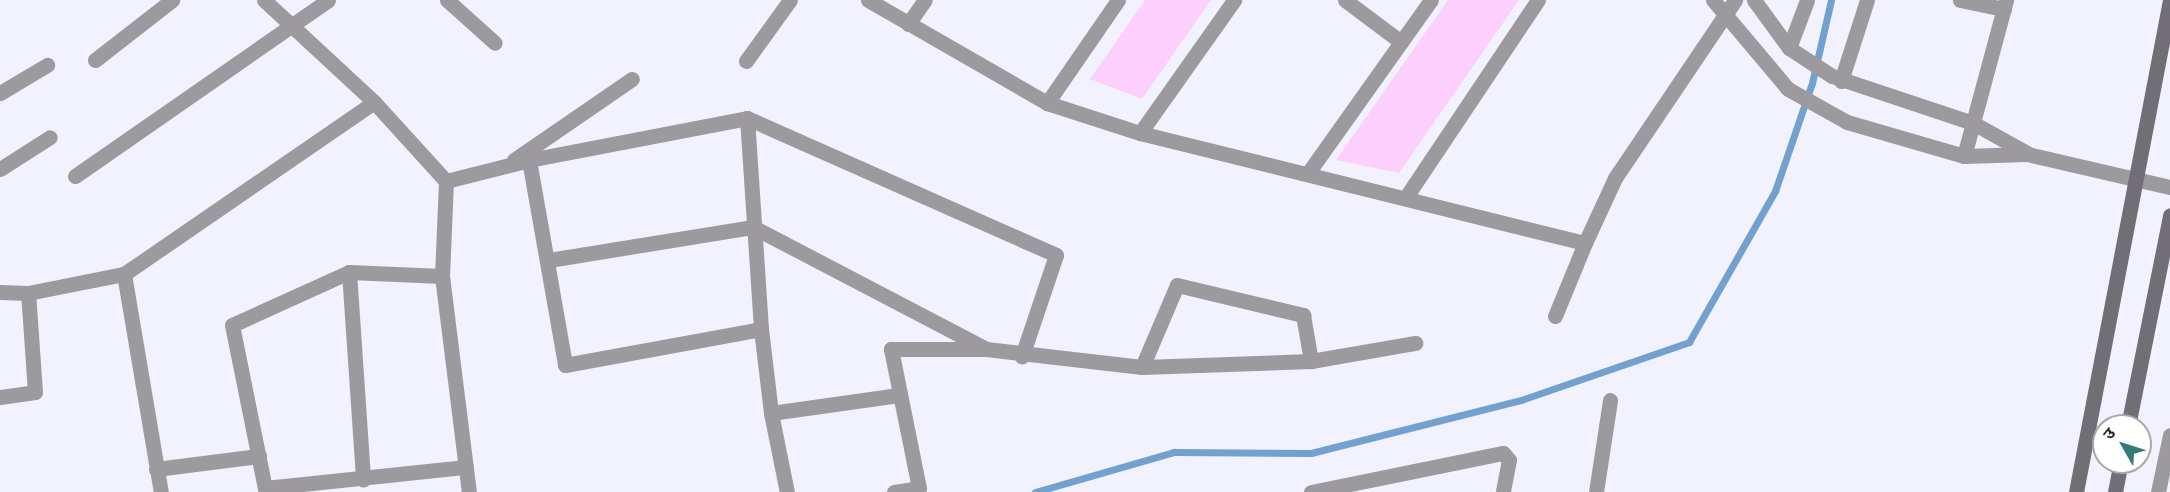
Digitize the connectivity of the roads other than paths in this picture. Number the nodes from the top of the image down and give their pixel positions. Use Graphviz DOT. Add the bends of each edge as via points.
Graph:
graph roads {
  1 [pos="172,0"];
  2 [pos="264,0"];
  3 [pos="328,0"];
  4 [pos="447,0"];
  5 [pos="790,0"];
  6 [pos="868,0"];
  7 [pos="925,0"];
  8 [pos="1118,0"];
  9 [pos="1234,0"];
  10 [pos="1345,0"];
  11 [pos="1431,0"];
  12 [pos="1538,0"];
  13 [pos="1713,0"];
  14 [pos="1754,0"];
  15 [pos="1807,0"];
  16 [pos="1867,0"];
  17 [pos="1960,0"];
  18 [pos="2170,0"];
  19 [pos="2005,5"];
  20 [pos="1731,7"];
  21 [pos="908,24"];
  22 [pos="292,26"];
  23 [pos="1401,42"];
  24 [pos="495,43"];
  25 [pos="1789,48"];
  26 [pos="96,60"];
  27 [pos="746,60"];
  28 [pos="47,65"];
  29 [pos="632,78"];
  30 [pos="1836,79"];
  31 [pos="0,93"];
  32 [pos="374,102"];
  33 [pos="1047,103"];
  34 [pos="747,118"];
  35 [pos="1973,123"];
  36 [pos="1140,133"];
  37 [pos="50,137"];
  38 [pos="2027,154"];
  39 [pos="1964,156"];
  40 [pos="530,160"];
  41 [pos="507,166"];
  42 [pos="0,169"];
  43 [pos="1308,173"];
  44 [pos="75,176"];
  45 [pos="446,181"];
  46 [pos="2135,181"];
  47 [pos="2170,187"];
  48 [pos="1406,196"];
  49 [pos="2170,215"];
  50 [pos="753,227"];
  51 [pos="1585,243"];
  52 [pos="549,260"];
  53 [pos="349,272"];
  54 [pos="124,274"];
  55 [pos="442,276"];
  56 [pos="0,292"];
  57 [pos="28,293"];
  58 [pos="1555,316"];
  59 [pos="761,329"];
  60 [pos="1415,343"];
  61 [pos="986,349"];
  62 [pos="1022,356"];
  63 [pos="1311,361"];
  64 [pos="1142,367"];
  65 [pos="899,395"];
  66 [pos="0,397"];
  67 [pos="1610,400"];
  68 [pos="771,413"];
  69 [pos="2130,414"];
  70 [pos="2170,435"];
  71 [pos="259,456"];
  72 [pos="466,467"];
  73 [pos="156,469"];
  74 [pos="2119,474"];
  75 [pos="363,480"];
  76 [pos="161,492"];
  77 [pos="469,492"];
  78 [pos="787,492"];
  79 [pos="894,492"];
  80 [pos="1311,492"];
  81 [pos="1503,492"];
  82 [pos="1596,492"];
  83 [pos="2076,492"];
  84 [pos="2115,492"];
  85 [pos="2158,492"];
  1 -- 26 [label="street"];
  2 -- 22 [label="street"];
  3 -- 22 [label="street"];
  4 -- 24 [label="street"];
  5 -- 27 [label="street"];
  6 -- 21 [label="street"];
  7 -- 21 [label="street"];
  8 -- 33 [label="street"];
  9 -- 36 [label="street"];
  10 -- 23 [label="street"];
  11 -- 23 [label="street"];
  12 -- 48 [label="street"];
  13 -- 20 [label="street"];
  14 -- 25 [label="street"];
  15 -- 25 [label="street"];
  16 -- 30 [label="street"];
  17 -- 19 [label="street"];
  18 -- 46 [label="main road"];
  19 -- 35 [label="street"];
  20 -- 39 [label="street" via="1788,89 1817,108 1847,122"];
  20 -- 51 [label="street" via="1615,178"];
  21 -- 33 [label="street"];
  22 -- 32 [label="street"];
  22 -- 44 [label="street"];
  23 -- 43 [label="street"];
  25 -- 30 [label="street"];
  28 -- 31 [label="street"];
  29 -- 41 [label="street"];
  30 -- 35 [label="street"];
  32 -- 45 [label="street"];
  32 -- 54 [label="street"];
  33 -- 36 [label="street"];
  34 -- 40 [label="street"];
  34 -- 50 [label="street"];
  34 -- 62 [label="street" via="1056,255"];
  35 -- 38 [label="street"];
  35 -- 39 [label="street"];
  36 -- 43 [label="street"];
  37 -- 42 [label="street"];
  38 -- 39 [label="street"];
  38 -- 46 [label="street"];
  40 -- 41 [label="street"];
  40 -- 52 [label="street"];
  41 -- 45 [label="street"];
  43 -- 48 [label="street"];
  45 -- 55 [label="street"];
  46 -- 47 [label="street"];
  46 -- 83 [label="main road"];
  48 -- 51 [label="street"];
  49 -- 69 [label="main road"];
  50 -- 52 [label="street"];
  50 -- 59 [label="street"];
  50 -- 61 [label="street"];
  51 -- 58 [label="street"];
  52 -- 59 [label="street" via="566,365"];
  53 -- 55 [label="street"];
  53 -- 71 [label="street" via="232,325"];
  53 -- 75 [label="street"];
  54 -- 57 [label="street"];
  54 -- 73 [label="street"];
  55 -- 72 [label="street"];
  56 -- 57 [label="street"];
  57 -- 66 [label="street" via="35,393"];
  59 -- 68 [label="street"];
  60 -- 63 [label="street"];
  61 -- 62 [label="street"];
  61 -- 65 [label="street" via="891,349"];
  62 -- 64 [label="street"];
  63 -- 64 [label="street"];
  63 -- 64 [label="street" via="1303,315 1177,285"];
  65 -- 68 [label="street"];
  65 -- 79 [label="street" via="919,488"];
  67 -- 82 [label="street"];
  68 -- 78 [label="street"];
  70 -- 85 [label="street"];
  71 -- 73 [label="street"];
  71 -- 75 [label="street" via="265,488"];
  72 -- 75 [label="street"];
  72 -- 77 [label="street"];
  73 -- 76 [label="street"];
  74 -- 84 [label="main road"];
  80 -- 81 [label="street" via="1503,453 1509,463"];
}
